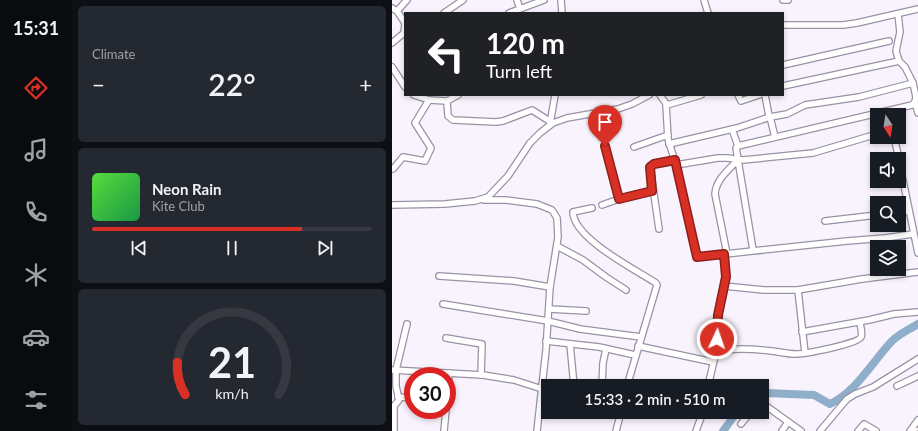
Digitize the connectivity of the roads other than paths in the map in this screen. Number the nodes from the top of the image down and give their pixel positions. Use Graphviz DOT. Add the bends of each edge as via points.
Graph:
graph roads {
  1 [pos="407,0"];
  2 [pos="463,0"];
  3 [pos="517,0"];
  4 [pos="544,0"];
  5 [pos="561,0"];
  6 [pos="704,0"];
  7 [pos="783,0"];
  8 [pos="788,0"];
  9 [pos="395,9"];
  10 [pos="520,9"];
  11 [pos="918,9"];
  12 [pos="445,12"];
  13 [pos="512,12"];
  14 [pos="562,12"];
  15 [pos="708,12"];
  16 [pos="898,14"];
  17 [pos="404,22"];
  18 [pos="784,25"];
  19 [pos="404,33"];
  20 [pos="889,40"];
  21 [pos="392,43"];
  22 [pos="899,62"];
  23 [pos="784,65"];
  24 [pos="392,67"];
  25 [pos="404,75"];
  26 [pos="398,78"];
  27 [pos="913,83"];
  28 [pos="404,86"];
  29 [pos="784,86"];
  30 [pos="416,96"];
  31 [pos="456,96"];
  32 [pos="555,96"];
  33 [pos="647,96"];
  34 [pos="661,96"];
  35 [pos="698,96"];
  36 [pos="738,96"];
  37 [pos="756,96"];
  38 [pos="765,96"];
  39 [pos="429,100"];
  40 [pos="447,101"];
  41 [pos="915,102"];
  42 [pos="666,104"];
  43 [pos="904,108"];
  44 [pos="918,113"];
  45 [pos="770,117"];
  46 [pos="870,117"];
  47 [pos="551,124"];
  48 [pos="732,130"];
  49 [pos="668,135"];
  50 [pos="870,136"];
  51 [pos="775,137"];
  52 [pos="669,144"];
  53 [pos="605,146"];
  54 [pos="738,146"];
  55 [pos="634,147"];
  56 [pos="738,160"];
  57 [pos="676,162"];
  58 [pos="392,169"];
  59 [pos="904,188"];
  60 [pos="652,191"];
  61 [pos="619,199"];
  62 [pos="482,200"];
  63 [pos="392,205"];
  64 [pos="602,205"];
  65 [pos="592,208"];
  66 [pos="906,211"];
  67 [pos="909,211"];
  68 [pos="870,216"];
  69 [pos="825,221"];
  70 [pos="659,229"];
  71 [pos="914,234"];
  72 [pos="557,246"];
  73 [pos="753,250"];
  74 [pos="918,253"];
  75 [pos="725,254"];
  76 [pos="918,272"];
  77 [pos="439,276"];
  78 [pos="724,286"];
  79 [pos="550,287"];
  80 [pos="626,290"];
  81 [pos="798,290"];
  82 [pos="443,304"];
  83 [pos="549,309"];
  84 [pos="586,311"];
  85 [pos="918,312"];
  86 [pos="548,321"];
  87 [pos="860,322"];
  88 [pos="407,324"];
  89 [pos="802,332"];
  90 [pos="641,337"];
  91 [pos="446,338"];
  92 [pos="546,341"];
  93 [pos="570,344"];
  94 [pos="638,346"];
  95 [pos="606,349"];
  96 [pos="716,352"];
  97 [pos="805,353"];
  98 [pos="635,355"];
  99 [pos="918,359"];
  100 [pos="713,362"];
  101 [pos="394,370"];
  102 [pos="404,371"];
  103 [pos="456,373"];
  104 [pos="481,375"];
  105 [pos="918,376"];
  106 [pos="543,379"];
  107 [pos="573,379"];
  108 [pos="602,379"];
  109 [pos="629,379"];
  110 [pos="709,379"];
  111 [pos="897,386"];
  112 [pos="541,389"];
  113 [pos="398,397"];
  114 [pos="404,397"];
  115 [pos="541,397"];
  116 [pos="540,405"];
  117 [pos="769,408"];
  118 [pos="445,419"];
  119 [pos="619,419"];
  120 [pos="700,419"];
  121 [pos="745,419"];
  122 [pos="918,420"];
  123 [pos="788,422"];
  124 [pos="741,424"];
  125 [pos="918,429"];
  126 [pos="394,431"];
  127 [pos="444,431"];
  128 [pos="536,431"];
  129 [pos="616,431"];
  130 [pos="696,431"];
  131 [pos="782,431"];
  132 [pos="801,431"];
  133 [pos="820,431"];
  134 [pos="858,431"];
  135 [pos="876,431"];
  136 [pos="910,431"];
  1 -- 9 [label="street"];
  2 -- 12 [label="street"];
  3 -- 10 [label="street"];
  4 -- 10 [label="street"];
  5 -- 14 [label="street"];
  6 -- 15 [label="street"];
  7 -- 8 [label="street"];
  9 -- 17 [label="street"];
  10 -- 13 [label="street"];
  11 -- 16 [label="street"];
  16 -- 18 [label="street" via="843,25"];
  16 -- 22 [label="street" via="900,32 896,52"];
  19 -- 21 [label="street"];
  20 -- 23 [label="street"];
  22 -- 27 [label="street" via="905,67"];
  22 -- 29 [label="street"];
  24 -- 26 [label="street"];
  25 -- 26 [label="street"];
  26 -- 28 [label="street"];
  27 -- 41 [label="street"];
  27 -- 45 [label="street" via="859,97 805,105"];
  30 -- 39 [label="street"];
  31 -- 40 [label="street"];
  32 -- 47 [label="street"];
  33 -- 47 [label="street" via="618,109 567,118"];
  34 -- 42 [label="street"];
  35 -- 42 [label="street"];
  36 -- 37 [label="street" via="741,101"];
  38 -- 45 [label="street"];
  39 -- 40 [label="street"];
  39 -- 58 [label="street" via="415,124 431,148 425,161 403,157"];
  40 -- 47 [label="street" via="448,116 453,120 496,122 532,110"];
  41 -- 43 [label="street"];
  41 -- 44 [label="street"];
  42 -- 49 [label="street"];
  45 -- 48 [label="street"];
  45 -- 51 [label="street"];
  46 -- 51 [label="street"];
  47 -- 62 [label="street" via="530,143 492,194"];
  48 -- 52 [label="street"];
  48 -- 54 [label="street"];
  49 -- 52 [label="street"];
  49 -- 55 [label="street"];
  50 -- 56 [label="street" via="813,153"];
  51 -- 54 [label="street"];
  52 -- 57 [label="street"];
  53 -- 61 [label="street"];
  54 -- 56 [label="street"];
  56 -- 57 [label="street" via="718,158"];
  56 -- 73 [label="street"];
  56 -- 75 [label="street" via="715,186"];
  57 -- 60 [label="street" via="654,164 650,167"];
  57 -- 75 [label="street" via="697,257"];
  59 -- 67 [label="street"];
  60 -- 61 [label="street"];
  60 -- 70 [label="street"];
  61 -- 64 [label="street"];
  62 -- 63 [label="street"];
  62 -- 72 [label="street" via="526,202 552,210 557,218"];
  65 -- 90 [label="street" via="574,212 574,217 583,232 605,251 657,285"];
  66 -- 67 [label="street"];
  67 -- 71 [label="street"];
  68 -- 69 [label="street"];
  71 -- 73 [label="street"];
  71 -- 74 [label="street"];
  72 -- 79 [label="street"];
  72 -- 80 [label="street" via="583,260"];
  73 -- 75 [label="street"];
  75 -- 78 [label="street"];
  76 -- 81 [label="street"];
  77 -- 79 [label="street" via="514,281"];
  78 -- 81 [label="street"];
  78 -- 96 [label="street" via="718,315"];
  79 -- 83 [label="street"];
  81 -- 89 [label="street"];
  82 -- 86 [label="street"];
  83 -- 84 [label="street"];
  83 -- 86 [label="street"];
  85 -- 87 [label="street" via="894,314"];
  86 -- 90 [label="street" via="580,329"];
  86 -- 92 [label="street"];
  87 -- 89 [label="street"];
  87 -- 97 [label="street" via="861,337 856,341"];
  88 -- 101 [label="street"];
  89 -- 97 [label="street"];
  90 -- 94 [label="street"];
  91 -- 104 [label="street" via="482,344"];
  92 -- 93 [label="street"];
  92 -- 106 [label="street"];
  93 -- 95 [label="street"];
  93 -- 107 [label="street"];
  94 -- 98 [label="street"];
  94 -- 100 [label="street"];
  95 -- 98 [label="street"];
  95 -- 108 [label="street"];
  96 -- 97 [label="street" via="736,350"];
  96 -- 100 [label="street"];
  98 -- 109 [label="street"];
  99 -- 133 [label="street" via="873,387 847,399"];
  100 -- 110 [label="street"];
  101 -- 102 [label="street"];
  101 -- 113 [label="street"];
  103 -- 104 [label="street"];
  104 -- 112 [label="street" via="514,380"];
  105 -- 111 [label="street"];
  113 -- 114 [label="street"];
  113 -- 126 [label="street" via="399,400 394,406"];
  115 -- 116 [label="street"];
  116 -- 128 [label="street"];
  117 -- 123 [label="street"];
  118 -- 127 [label="street"];
  119 -- 129 [label="street"];
  120 -- 130 [label="street"];
  121 -- 124 [label="street"];
  122 -- 136 [label="street"];
  123 -- 131 [label="street"];
  123 -- 132 [label="street"];
  125 -- 136 [label="lane"];
  134 -- 135 [label="street" via="866,424"];
}
